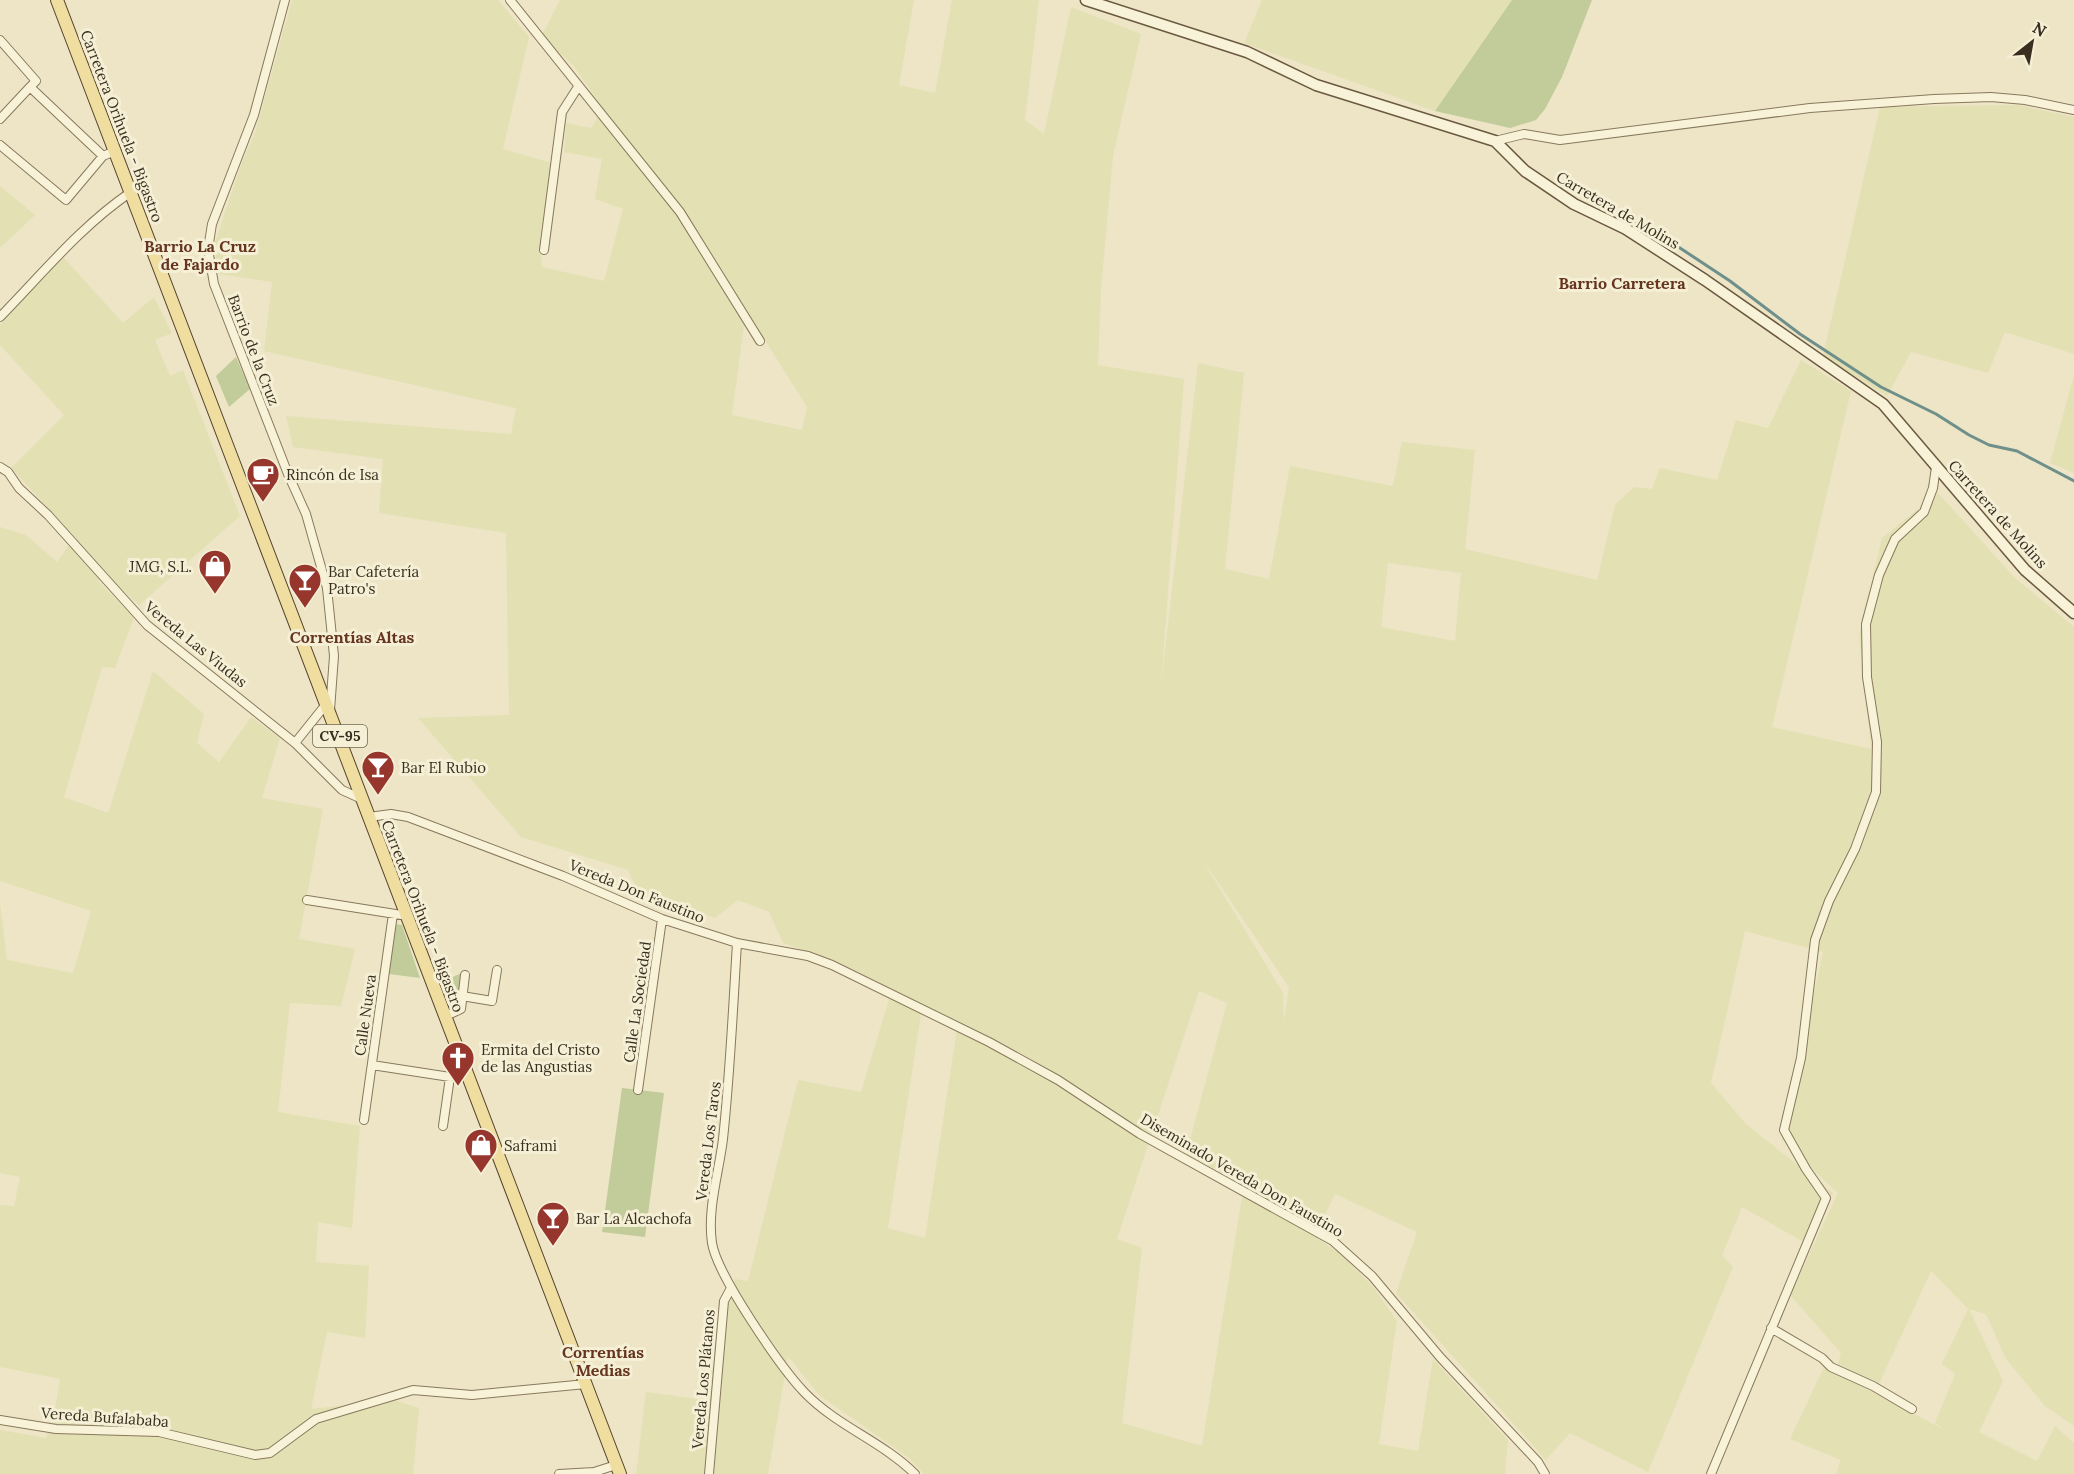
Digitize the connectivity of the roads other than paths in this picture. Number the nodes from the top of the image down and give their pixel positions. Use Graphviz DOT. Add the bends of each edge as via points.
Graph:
graph roads {
  1 [pos="57,0"];
  2 [pos="285,0"];
  3 [pos="510,0"];
  4 [pos="1086,0"];
  5 [pos="0,40"];
  6 [pos="30,87"];
  7 [pos="578,87"];
  8 [pos="2074,110"];
  9 [pos="0,119"];
  10 [pos="1495,141"];
  11 [pos="0,145"];
  12 [pos="109,154"];
  13 [pos="130,192"];
  14 [pos="544,250"];
  15 [pos="0,317"];
  16 [pos="760,341"];
  17 [pos="0,467"];
  18 [pos="1936,467"];
  19 [pos="2074,613"];
  20 [pos="329,707"];
  21 [pos="296,743"];
  22 [pos="364,800"];
  23 [pos="369,817"];
  24 [pos="307,900"];
  25 [pos="393,914"];
  26 [pos="408,916"];
  27 [pos="662,919"];
  28 [pos="737,943"];
  29 [pos="497,970"];
  30 [pos="465,975"];
  31 [pos="462,996"];
  32 [pos="446,1016"];
  33 [pos="959,1027"];
  34 [pos="372,1065"];
  35 [pos="468,1074"];
  36 [pos="450,1077"];
  37 [pos="638,1090"];
  38 [pos="364,1120"];
  39 [pos="443,1126"];
  40 [pos="731,1288"];
  41 [pos="1771,1328"];
  42 [pos="586,1384"];
  43 [pos="1912,1409"];
  44 [pos="0,1420"];
  45 [pos="618,1469"];
  46 [pos="559,1474"];
  47 [pos="709,1474"];
  48 [pos="915,1474"];
  49 [pos="1545,1474"];
  50 [pos="1711,1474"];
  1 -- 12 [label="main road, Carretera Orihuela - Bigastro / CV-95"];
  2 -- 20 [label="street, Barrio de la Cruz" via="254,115 212,224 208,261 306,514 327,588 334,656"];
  3 -- 7 [label="street"];
  4 -- 10 [label="street, Carretera de Molins" via="1247,52 1316,85"];
  5 -- 6 [label="street" via="36,81"];
  6 -- 9 [label="street"];
  6 -- 12 [label="street"];
  7 -- 14 [label="street" via="562,112"];
  7 -- 16 [label="street" via="680,212"];
  8 -- 10 [label="street" via="2014,99 1934,99 1810,108 1560,140 1524,134"];
  10 -- 18 [label="street, Carretera de Molins" via="1525,171 1705,280 1883,404"];
  11 -- 12 [label="street" via="66,200"];
  12 -- 13 [label="main road, Carretera Orihuela - Bigastro / CV-95"];
  13 -- 15 [label="street" via="92,221"];
  13 -- 20 [label="main road, Carretera Orihuela - Bigastro / CV-95"];
  17 -- 21 [label="street, Vereda Las Viudas" via="147,625"];
  18 -- 19 [label="street, Carretera de Molins" via="2025,570"];
  18 -- 41 [label="street" via="1924,512 1895,538 1879,575 1866,624 1867,678 1877,742 1876,792 1815,940 1801,1058 1784,1130 1826,1198"];
  20 -- 21 [label="street"];
  20 -- 22 [label="main road, Carretera Orihuela - Bigastro / CV-95"];
  21 -- 22 [label="street, Vereda Las Viudas" via="342,790"];
  22 -- 23 [label="main road, Carretera Orihuela - Bigastro / CV-95"];
  23 -- 26 [label="main road, Carretera Orihuela - Bigastro / CV-95"];
  23 -- 27 [label="street, Vereda Don Faustino" via="408,817 563,876"];
  24 -- 25 [label="street"];
  25 -- 26 [label="street"];
  25 -- 34 [label="street, Calle Nueva"];
  26 -- 32 [label="main road, Carretera Orihuela - Bigastro / CV-95"];
  27 -- 28 [label="street, Vereda Don Faustino"];
  27 -- 37 [label="street, Calle La Sociedad"];
  28 -- 33 [label="street, Vereda Don Faustino" via="808,956"];
  28 -- 40 [label="street, Vereda Los Taros" via="730,1073 712,1216 712,1244"];
  29 -- 31 [label="street" via="492,1001"];
  30 -- 31 [label="street"];
  31 -- 32 [label="street" via="461,1009"];
  32 -- 35 [label="main road, Carretera Orihuela - Bigastro / CV-95"];
  33 -- 49 [label="street, Diseminado Vereda Don Faustino" via="1058,1080 1140,1134 1333,1241 1372,1276"];
  34 -- 36 [label="street"];
  34 -- 38 [label="street, Calle Nueva"];
  35 -- 36 [label="street"];
  35 -- 42 [label="main road, Carretera Orihuela - Bigastro / CV-95"];
  36 -- 39 [label="street"];
  40 -- 47 [label="street, Vereda Los Plátanos" via="724,1301"];
  40 -- 48 [label="street, Vereda Los Taros" via="773,1352 806,1393"];
  41 -- 43 [label="street" via="1831,1367"];
  41 -- 50 [label="street"];
  42 -- 44 [label="street, Vereda Bufalababa" via="472,1395 413,1390 316,1419 270,1453 255,1455 159,1432 56,1429"];
  42 -- 45 [label="main road, Carretera Orihuela - Bigastro / CV-95"];
  45 -- 46 [label="street"];
}
